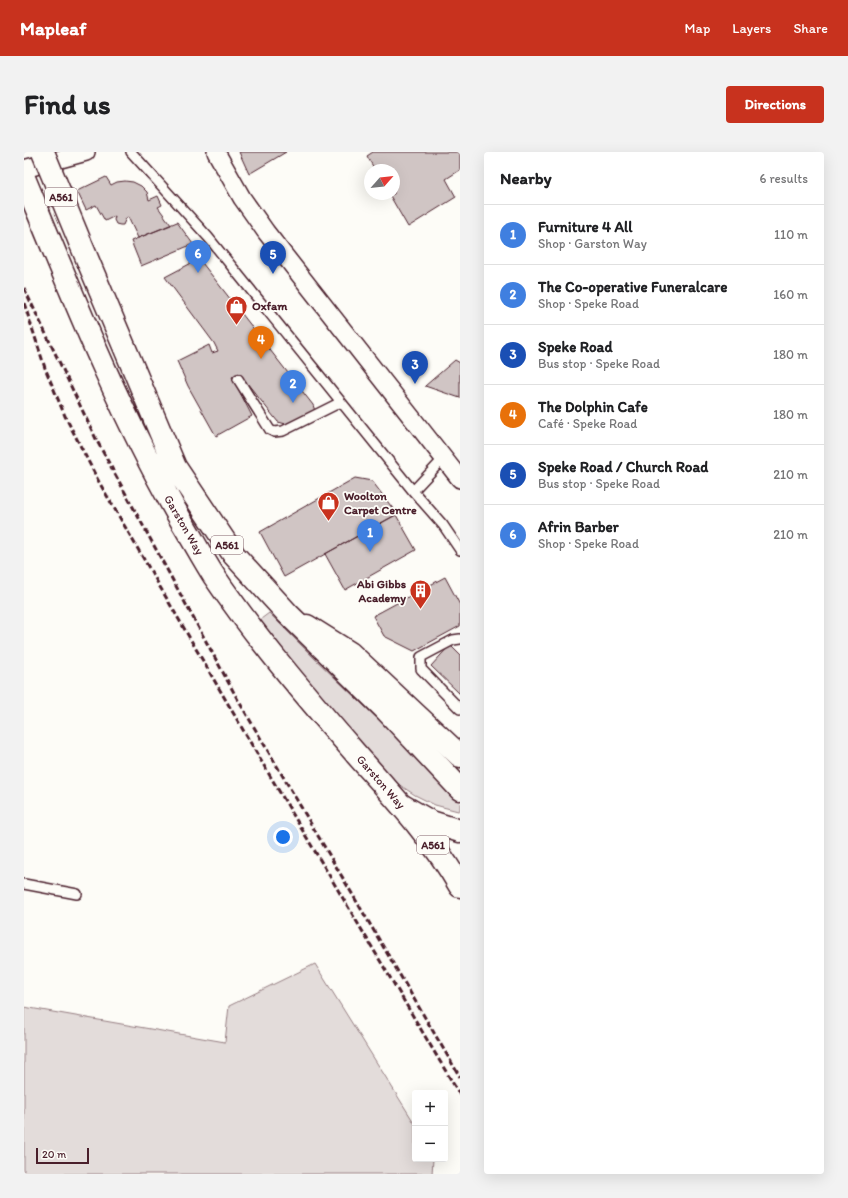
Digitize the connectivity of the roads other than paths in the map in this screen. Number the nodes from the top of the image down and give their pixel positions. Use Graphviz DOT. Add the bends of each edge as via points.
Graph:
graph roads {
  1 [pos="43,152"];
  2 [pos="86,152"];
  3 [pos="131,152"];
  4 [pos="216,152"];
  5 [pos="24,168"];
  6 [pos="24,178"];
  7 [pos="238,379"];
  8 [pos="341,402"];
  9 [pos="455,468"];
  10 [pos="413,491"];
  11 [pos="460,550"];
  12 [pos="288,614"];
  13 [pos="460,639"];
  14 [pos="460,709"];
  15 [pos="460,756"];
  16 [pos="460,789"];
  17 [pos="403,806"];
  18 [pos="460,831"];
  19 [pos="24,884"];
  20 [pos="460,886"];
  21 [pos="77,894"];
  1 -- 12 [label="main road, Garston Way / A561, bridge" via="175,467 234,555"];
  2 -- 5 [label="street"];
  3 -- 8 [label="lane" via="208,236"];
  4 -- 9 [label="street" via="242,198 266,232"];
  6 -- 17 [label="main road, Garston Way / A561" via="125,412 161,485 214,576 271,653"];
  7 -- 8 [label="lane" via="270,430 274,432 283,431"];
  8 -- 10 [label="lane"];
  9 -- 10 [label="lane"];
  10 -- 11 [label="lane" via="443,525"];
  12 -- 15 [label="main road, A561" via="350,653"];
  12 -- 16 [label="main road, Garston Way / A561" via="386,710"];
  13 -- 14 [label="lane" via="453,640 421,657 422,670"];
  17 -- 18 [label="main road" via="431,822"];
  17 -- 20 [label="main road, Garston Way / A561" via="446,862"];
  19 -- 21 [label="lane"];
}
